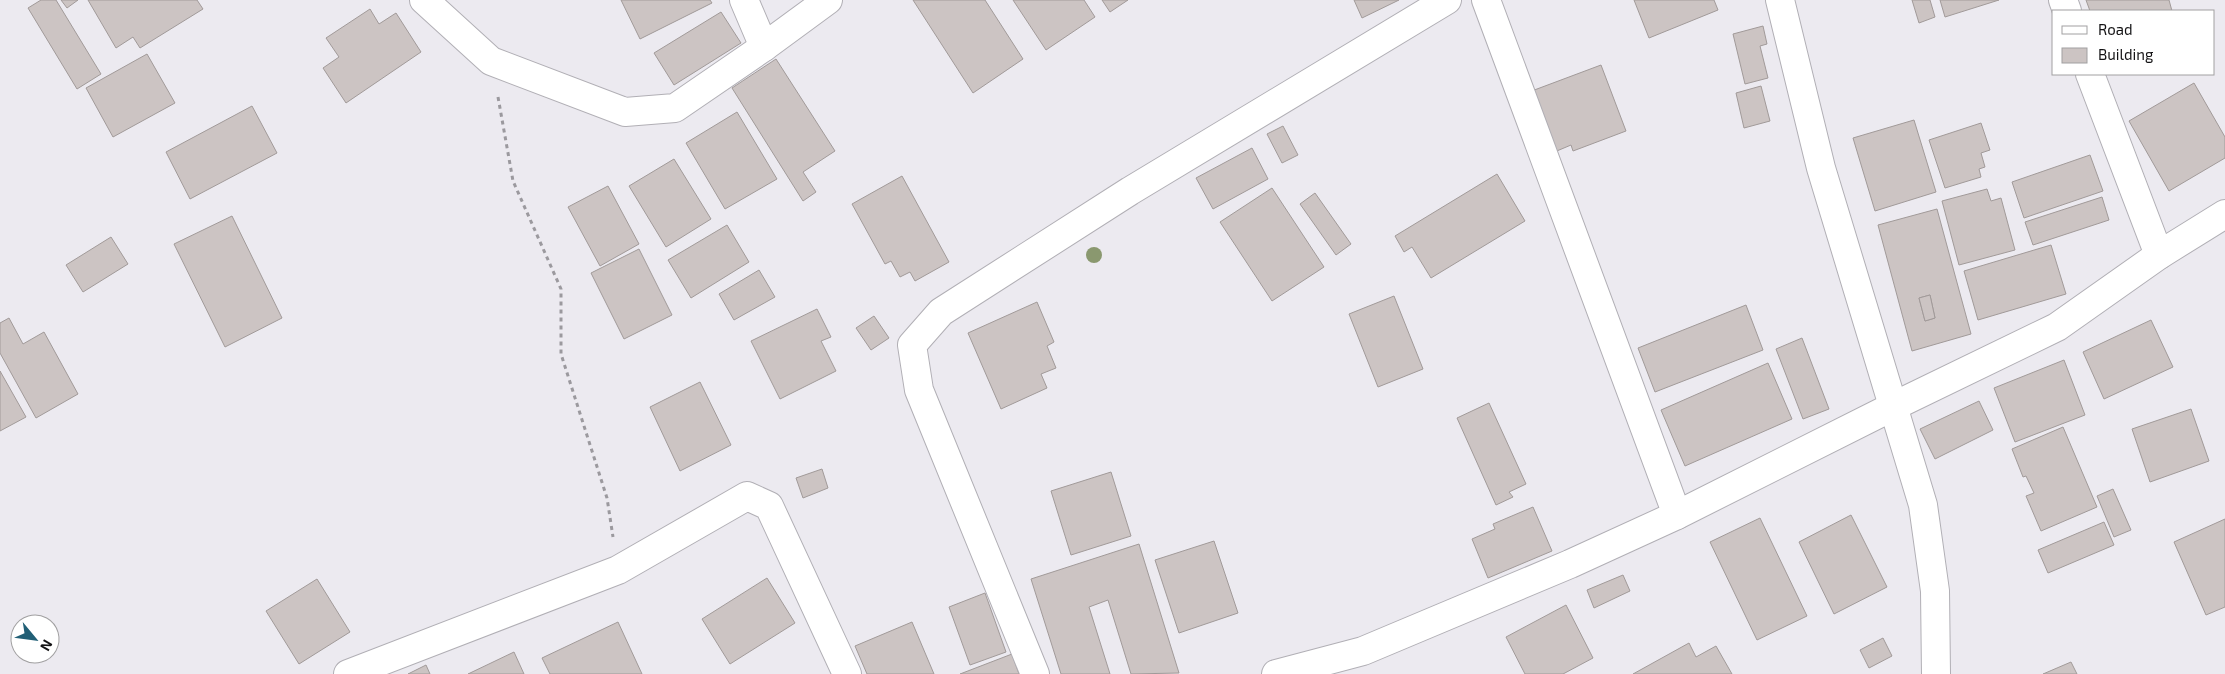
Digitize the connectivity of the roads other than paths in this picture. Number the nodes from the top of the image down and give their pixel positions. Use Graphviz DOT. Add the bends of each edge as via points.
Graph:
graph roads {
  1 [pos="424,0"];
  2 [pos="744,0"];
  3 [pos="828,0"];
  4 [pos="1447,0"];
  5 [pos="1486,0"];
  6 [pos="1780,0"];
  7 [pos="764,47"];
  8 [pos="2090,75"];
  9 [pos="2225,214"];
  10 [pos="2159,255"];
  11 [pos="1894,406"];
  12 [pos="1677,515"];
  13 [pos="348,674"];
  14 [pos="847,674"];
  15 [pos="1035,674"];
  16 [pos="1276,674"];
  17 [pos="1936,674"];
  1 -- 7 [label="street" via="491,61 625,112 674,108"];
  2 -- 7 [label="street"];
  3 -- 7 [label="street"];
  4 -- 15 [label="street" via="1130,191 941,312 912,345 919,390"];
  5 -- 12 [label="street"];
  6 -- 11 [label="street" via="1821,168"];
  8 -- 10 [label="street"];
  9 -- 10 [label="street"];
  10 -- 11 [label="street" via="2057,327"];
  11 -- 12 [label="street"];
  11 -- 17 [label="street" via="1924,505 1935,591"];
  12 -- 16 [label="street" via="1363,651"];
  13 -- 14 [label="street" via="618,570 747,496 769,506"];
}
